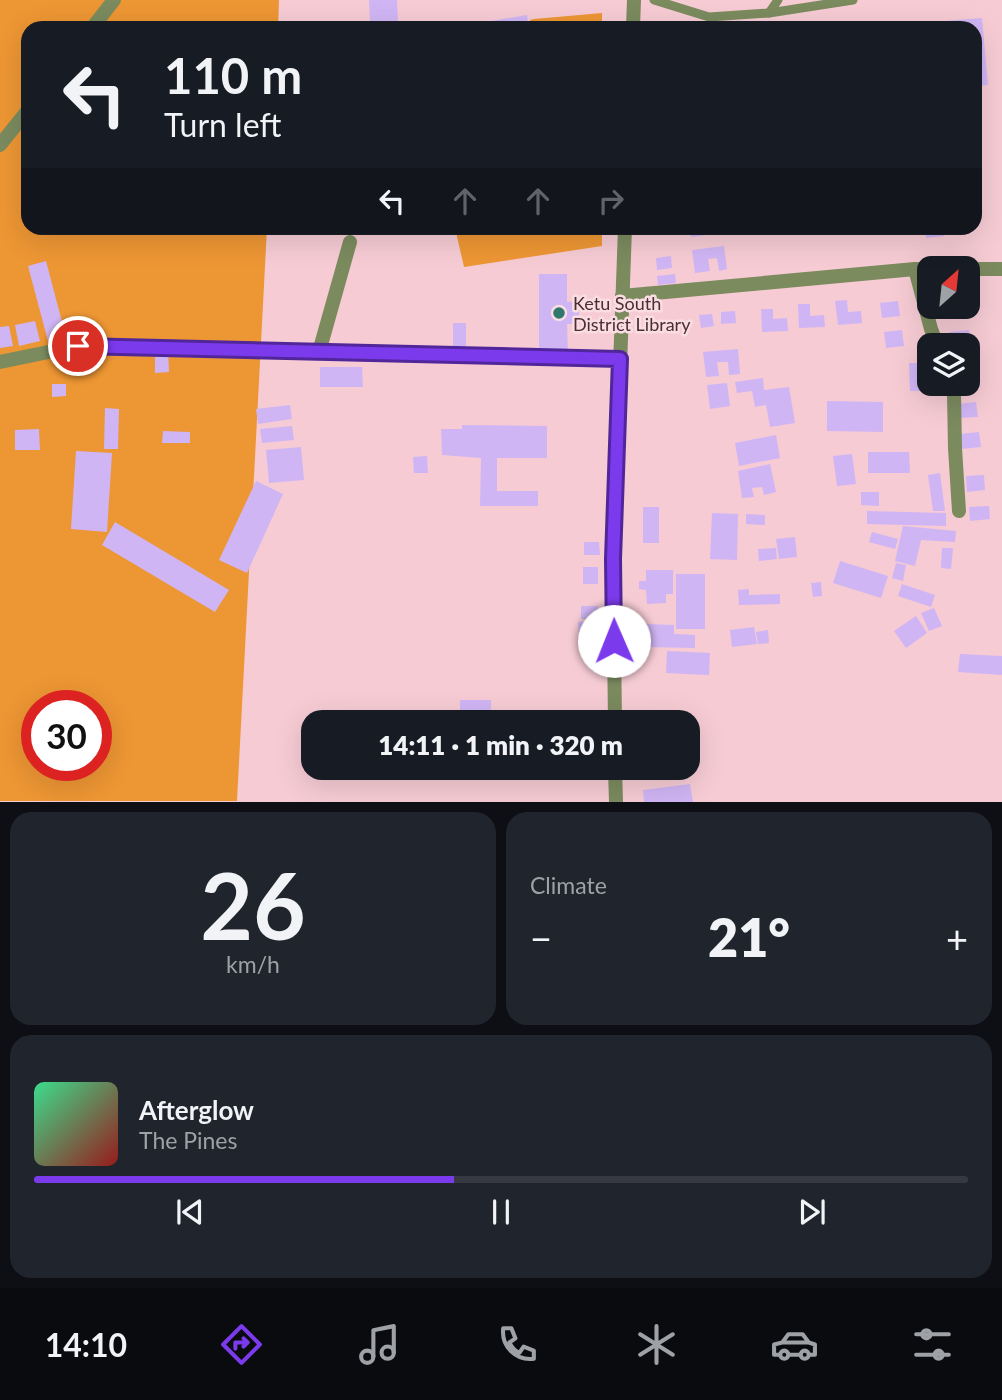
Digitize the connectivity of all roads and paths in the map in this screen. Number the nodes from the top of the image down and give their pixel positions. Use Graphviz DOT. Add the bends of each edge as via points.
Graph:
graph roads {
  1 [pos="114,0"];
  2 [pos="634,0"];
  3 [pos="654,0"];
  4 [pos="778,0"];
  5 [pos="853,0"];
  6 [pos="769,13"];
  7 [pos="98,21"];
  8 [pos="633,21"];
  9 [pos="21,119"];
  10 [pos="0,145"];
  11 [pos="625,235"];
  12 [pos="350,242"];
  13 [pos="917,269"];
  14 [pos="980,269"];
  15 [pos="1002,269"];
  16 [pos="622,296"];
  17 [pos="319,352"];
  18 [pos="620,359"];
  19 [pos="0,362"];
  20 [pos="954,396"];
  21 [pos="959,511"];
  22 [pos="615,710"];
  23 [pos="615,780"];
  24 [pos="616,802"];
  1 -- 7 [label="street"];
  2 -- 8 [label="street"];
  3 -- 6 [label="lane" via="709,17"];
  4 -- 6 [label="lane"];
  5 -- 6 [label="lane"];
  9 -- 10 [label="street"];
  11 -- 16 [label="street"];
  12 -- 17 [label="street"];
  13 -- 16 [label="street"];
  14 -- 15 [label="street"];
  16 -- 18 [label="street"];
  17 -- 18 [label="street"];
  17 -- 19 [label="street" via="78,346"];
  18 -- 22 [label="street" via="613,559"];
  20 -- 21 [label="street"];
  23 -- 24 [label="street"];
}
